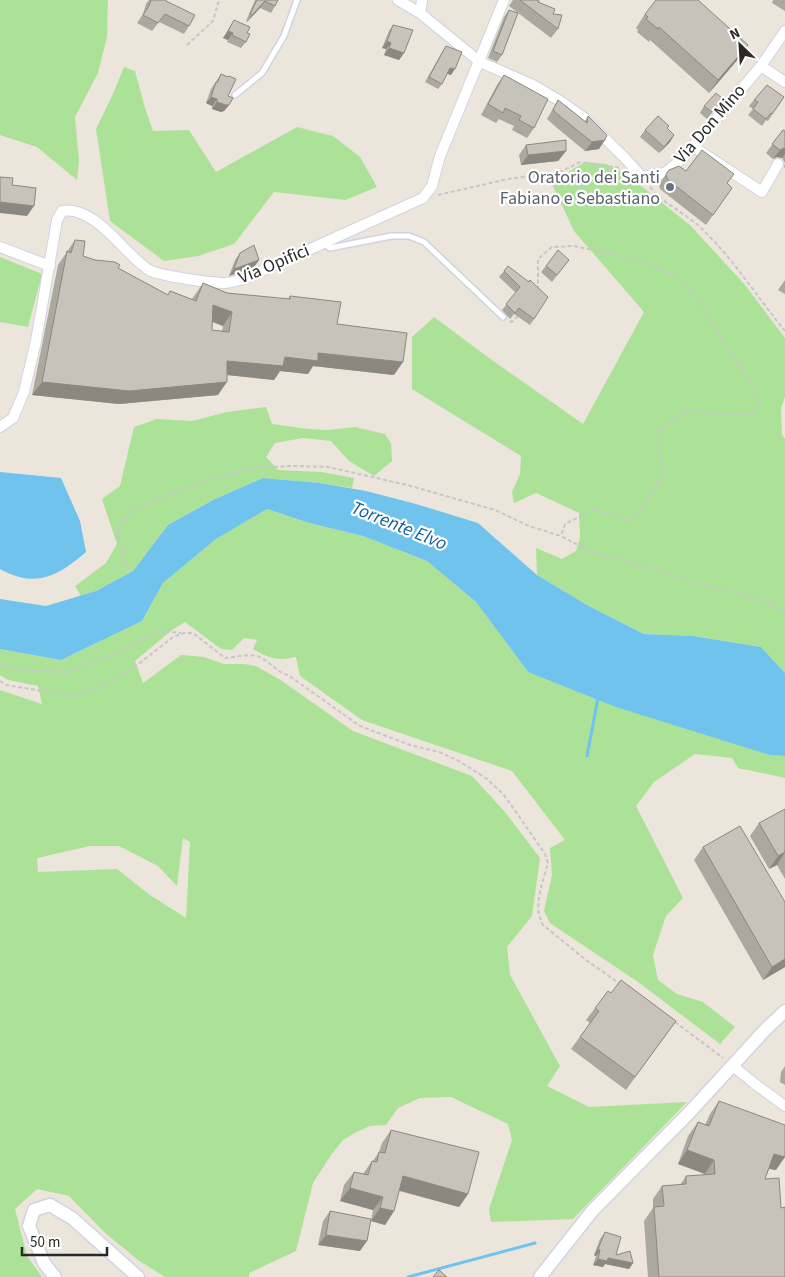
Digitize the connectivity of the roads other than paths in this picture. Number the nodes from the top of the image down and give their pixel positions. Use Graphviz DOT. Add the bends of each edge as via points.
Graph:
graph roads {
  1 [pos="297,0"];
  2 [pos="398,0"];
  3 [pos="422,0"];
  4 [pos="504,0"];
  5 [pos="420,12"];
  6 [pos="785,31"];
  7 [pos="480,62"];
  8 [pos="761,66"];
  9 [pos="785,82"];
  10 [pos="235,95"];
  11 [pos="692,146"];
  12 [pos="778,164"];
  13 [pos="322,243"];
  14 [pos="0,247"];
  15 [pos="50,266"];
  16 [pos="503,317"];
  17 [pos="0,427"];
  18 [pos="785,1011"];
  19 [pos="733,1066"];
  20 [pos="785,1106"];
  21 [pos="55,1277"];
  22 [pos="138,1277"];
  23 [pos="540,1277"];
  1 -- 10 [label="lane" via="284,36 262,73"];
  2 -- 5 [label="street"];
  3 -- 5 [label="street"];
  4 -- 7 [label="street"];
  5 -- 7 [label="street"];
  6 -- 8 [label="street, Via Don Mino"];
  7 -- 11 [label="street, Via Don Mino" via="560,100 583,117 642,177 665,173"];
  7 -- 13 [label="street, Via Opifici" via="440,156 432,186 423,198"];
  8 -- 9 [label="street"];
  8 -- 11 [label="street, Via Don Mino"];
  11 -- 12 [label="street" via="762,192"];
  13 -- 15 [label="street, Via Opifici" via="244,279 225,283 161,275 131,255 90,217 71,210 62,211 57,220"];
  13 -- 16 [label="lane" via="330,248 391,236 409,236 424,242"];
  14 -- 15 [label="street"];
  15 -- 17 [label="street, Via Opifici" via="24,392 13,418"];
  18 -- 19 [label="street"];
  19 -- 20 [label="street"];
  19 -- 23 [label="street" via="593,1210"];
  21 -- 22 [label="street" via="44,1263 29,1226 34,1210 50,1205 72,1218"];
}
